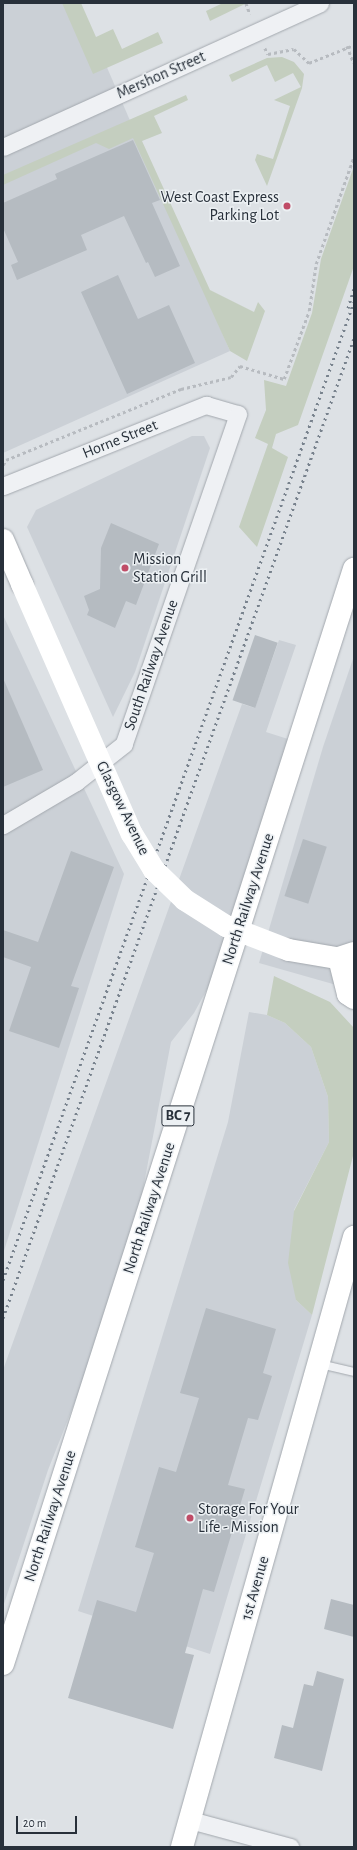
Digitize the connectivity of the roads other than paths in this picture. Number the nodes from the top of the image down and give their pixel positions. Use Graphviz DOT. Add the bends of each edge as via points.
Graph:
graph roads {
  1 [pos="320,3"];
  2 [pos="3,147"];
  3 [pos="238,414"];
  4 [pos="3,486"];
  5 [pos="3,540"];
  6 [pos="354,569"];
  7 [pos="3,572"];
  8 [pos="22,584"];
  9 [pos="3,825"];
  10 [pos="349,958"];
  11 [pos="354,998"];
  12 [pos="354,1237"];
  13 [pos="318,1363"];
  14 [pos="354,1372"];
  15 [pos="3,1664"];
  16 [pos="190,1820"];
  17 [pos="182,1847"];
  18 [pos="290,1847"];
  1 -- 2 [label="street, Mershon Street"];
  3 -- 4 [label="street, Horne Street" via="206,405"];
  3 -- 9 [label="street, South Railway Avenue" via="124,744 76,782"];
  5 -- 8 [label="main road, Glasgow Avenue"];
  6 -- 15 [label="main road, North Railway Avenue / BC 7"];
  7 -- 8 [label="main road"];
  8 -- 10 [label="main road, Glasgow Avenue, bridge" via="132,834 154,870 185,900 226,926 289,950"];
  10 -- 11 [label="main road" via="348,994"];
  12 -- 13 [label="main road, 1st Avenue"];
  13 -- 14 [label="lane"];
  13 -- 16 [label="main road, 1st Avenue"];
  16 -- 17 [label="main road, 1st Avenue"];
  16 -- 18 [label="street"];
}
